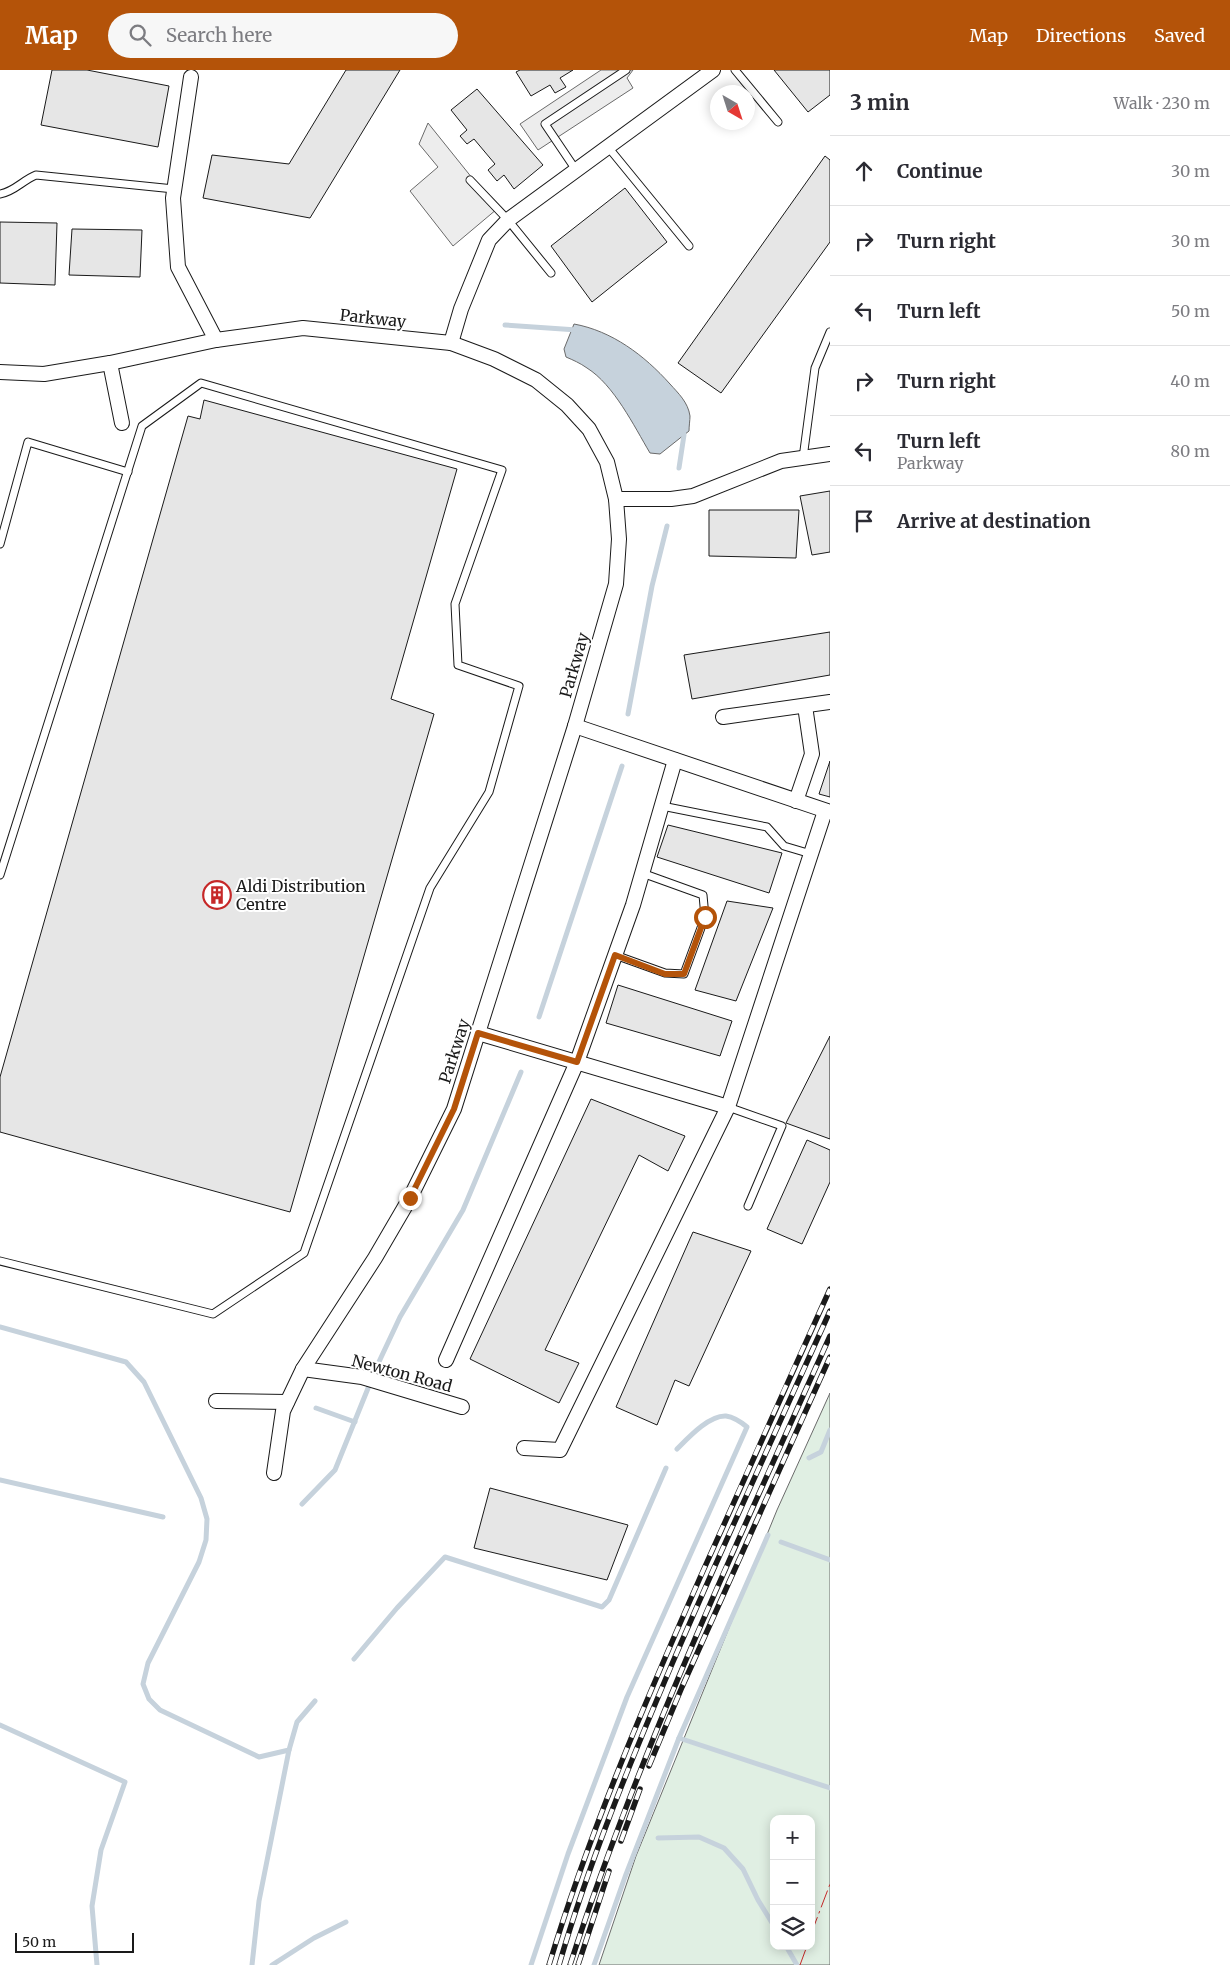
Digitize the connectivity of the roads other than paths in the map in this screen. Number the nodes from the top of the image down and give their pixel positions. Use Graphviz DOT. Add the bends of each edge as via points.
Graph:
graph roads {
  1 [pos="626,70"];
  2 [pos="713,70"];
  3 [pos="735,70"];
  4 [pos="191,74"];
  5 [pos="778,122"];
  6 [pos="608,147"];
  7 [pos="576,170"];
  8 [pos="470,180"];
  9 [pos="174,189"];
  10 [pos="0,194"];
  11 [pos="508,220"];
  12 [pos="689,246"];
  13 [pos="551,273"];
  14 [pos="830,332"];
  15 [pos="216,340"];
  16 [pos="451,343"];
  17 [pos="110,363"];
  18 [pos="0,372"];
  19 [pos="122,423"];
  20 [pos="830,454"];
  21 [pos="803,458"];
  22 [pos="128,472"];
  23 [pos="616,499"];
  24 [pos="0,544"];
  25 [pos="830,702"];
  26 [pos="805,706"];
  27 [pos="723,717"];
  28 [pos="575,726"];
  29 [pos="676,760"];
  30 [pos="796,801"];
  31 [pos="662,806"];
  32 [pos="828,811"];
  33 [pos="811,854"];
  34 [pos="642,873"];
  35 [pos="0,875"];
  36 [pos="615,955"];
  37 [pos="478,1033"];
  38 [pos="577,1062"];
  39 [pos="728,1107"];
  40 [pos="748,1206"];
  41 [pos="0,1261"];
  42 [pos="446,1360"];
  43 [pos="303,1369"];
  44 [pos="216,1401"];
  45 [pos="287,1402"];
  46 [pos="462,1407"];
  47 [pos="524,1448"];
  48 [pos="274,1473"];
  1 -- 7 [label="lane" via="544,124"];
  2 -- 6 [label="street"];
  3 -- 5 [label="lane"];
  4 -- 9 [label="street"];
  6 -- 7 [label="street"];
  6 -- 12 [label="lane"];
  7 -- 11 [label="street"];
  8 -- 11 [label="lane"];
  9 -- 10 [label="lane" via="36,175"];
  9 -- 15 [label="street" via="178,268"];
  11 -- 13 [label="lane"];
  11 -- 16 [label="street" via="489,240"];
  14 -- 21 [label="lane" via="815,368"];
  15 -- 16 [label="street, Parkway" via="303,328"];
  15 -- 17 [label="street, Parkway"];
  16 -- 23 [label="street, Parkway" via="536,380 567,405 589,429 607,462"];
  17 -- 18 [label="street, Parkway" via="44,374"];
  17 -- 19 [label="street"];
  20 -- 21 [label="street"];
  21 -- 23 [label="street" via="781,461 693,496"];
  22 -- 24 [label="lane" via="28,442"];
  22 -- 35 [label="lane"];
  22 -- 41 [label="lane" via="142,426 201,383 502,470 455,604 458,665 519,686 489,792 430,888 304,1253 213,1314"];
  23 -- 28 [label="street, Parkway" via="616,584"];
  25 -- 26 [label="street"];
  26 -- 27 [label="street"];
  26 -- 30 [label="street" via="812,754"];
  28 -- 29 [label="street"];
  28 -- 37 [label="street, Parkway"];
  29 -- 30 [label="street"];
  29 -- 31 [label="street"];
  30 -- 32 [label="street"];
  31 -- 33 [label="lane" via="767,827 784,846"];
  31 -- 34 [label="street"];
  32 -- 33 [label="street"];
  33 -- 39 [label="street"];
  34 -- 36 [label="street"];
  34 -- 36 [label="lane" via="703,895 705,917 684,974 665,974"];
  36 -- 38 [label="street"];
  37 -- 38 [label="street"];
  37 -- 43 [label="street, Parkway" via="454,1109 410,1198"];
  38 -- 39 [label="street"];
  38 -- 42 [label="street"];
  39 -- 40 [label="lane" via="782,1126"];
  39 -- 47 [label="street" via="560,1450"];
  43 -- 45 [label="street, Parkway"];
  43 -- 46 [label="street, Newton Road" via="362,1377"];
  44 -- 45 [label="street"];
  45 -- 48 [label="street, Parkway" via="278,1435"];
}
